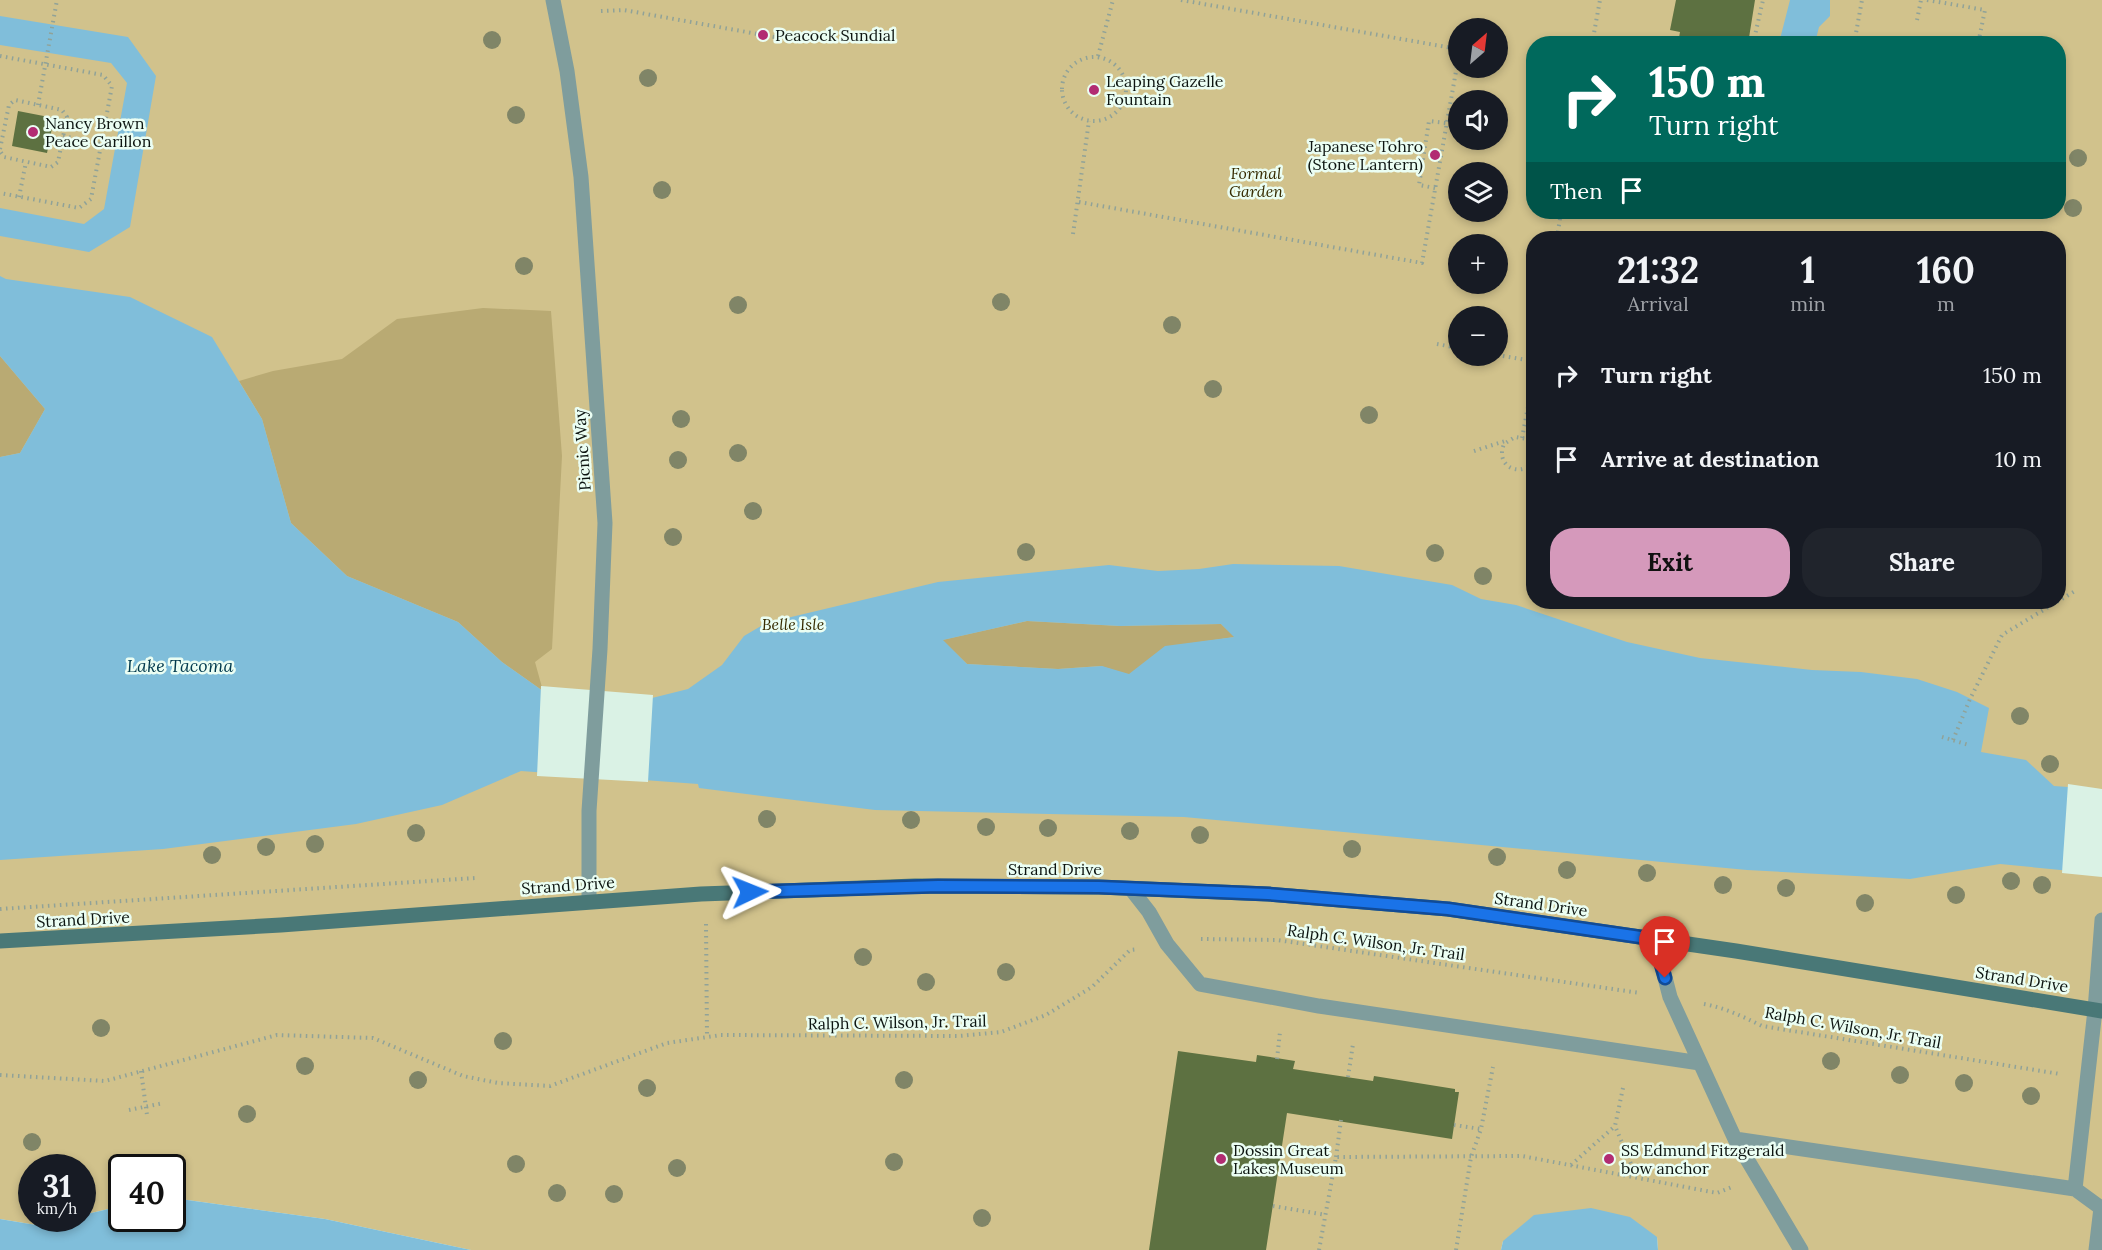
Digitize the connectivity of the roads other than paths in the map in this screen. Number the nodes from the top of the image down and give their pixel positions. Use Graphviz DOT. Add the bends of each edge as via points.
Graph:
graph roads {
  1 [pos="553,0"];
  2 [pos="1131,889"];
  3 [pos="589,901"];
  4 [pos="2102,920"];
  5 [pos="1654,939"];
  6 [pos="0,941"];
  7 [pos="2099,1010"];
  8 [pos="1700,1063"];
  9 [pos="1735,1138"];
  10 [pos="2075,1189"];
  11 [pos="1801,1250"];
  12 [pos="2096,1250"];
  1 -- 3 [label="street, Picnic Way" via="581,177 605,523 589,811"];
  2 -- 3 [label="street, Strand Drive" via="915,886"];
  2 -- 5 [label="street, Strand Drive" via="1268,894 1448,909"];
  2 -- 8 [label="street" via="1167,944 1200,984 1319,1006"];
  3 -- 6 [label="street, Strand Drive" via="281,925"];
  4 -- 7 [label="street"];
  5 -- 7 [label="street, Strand Drive"];
  5 -- 8 [label="street" via="1670,997"];
  7 -- 10 [label="street"];
  8 -- 9 [label="street"];
  9 -- 10 [label="street"];
  9 -- 11 [label="street"];
  10 -- 12 [label="street" via="2101,1208"];
}
